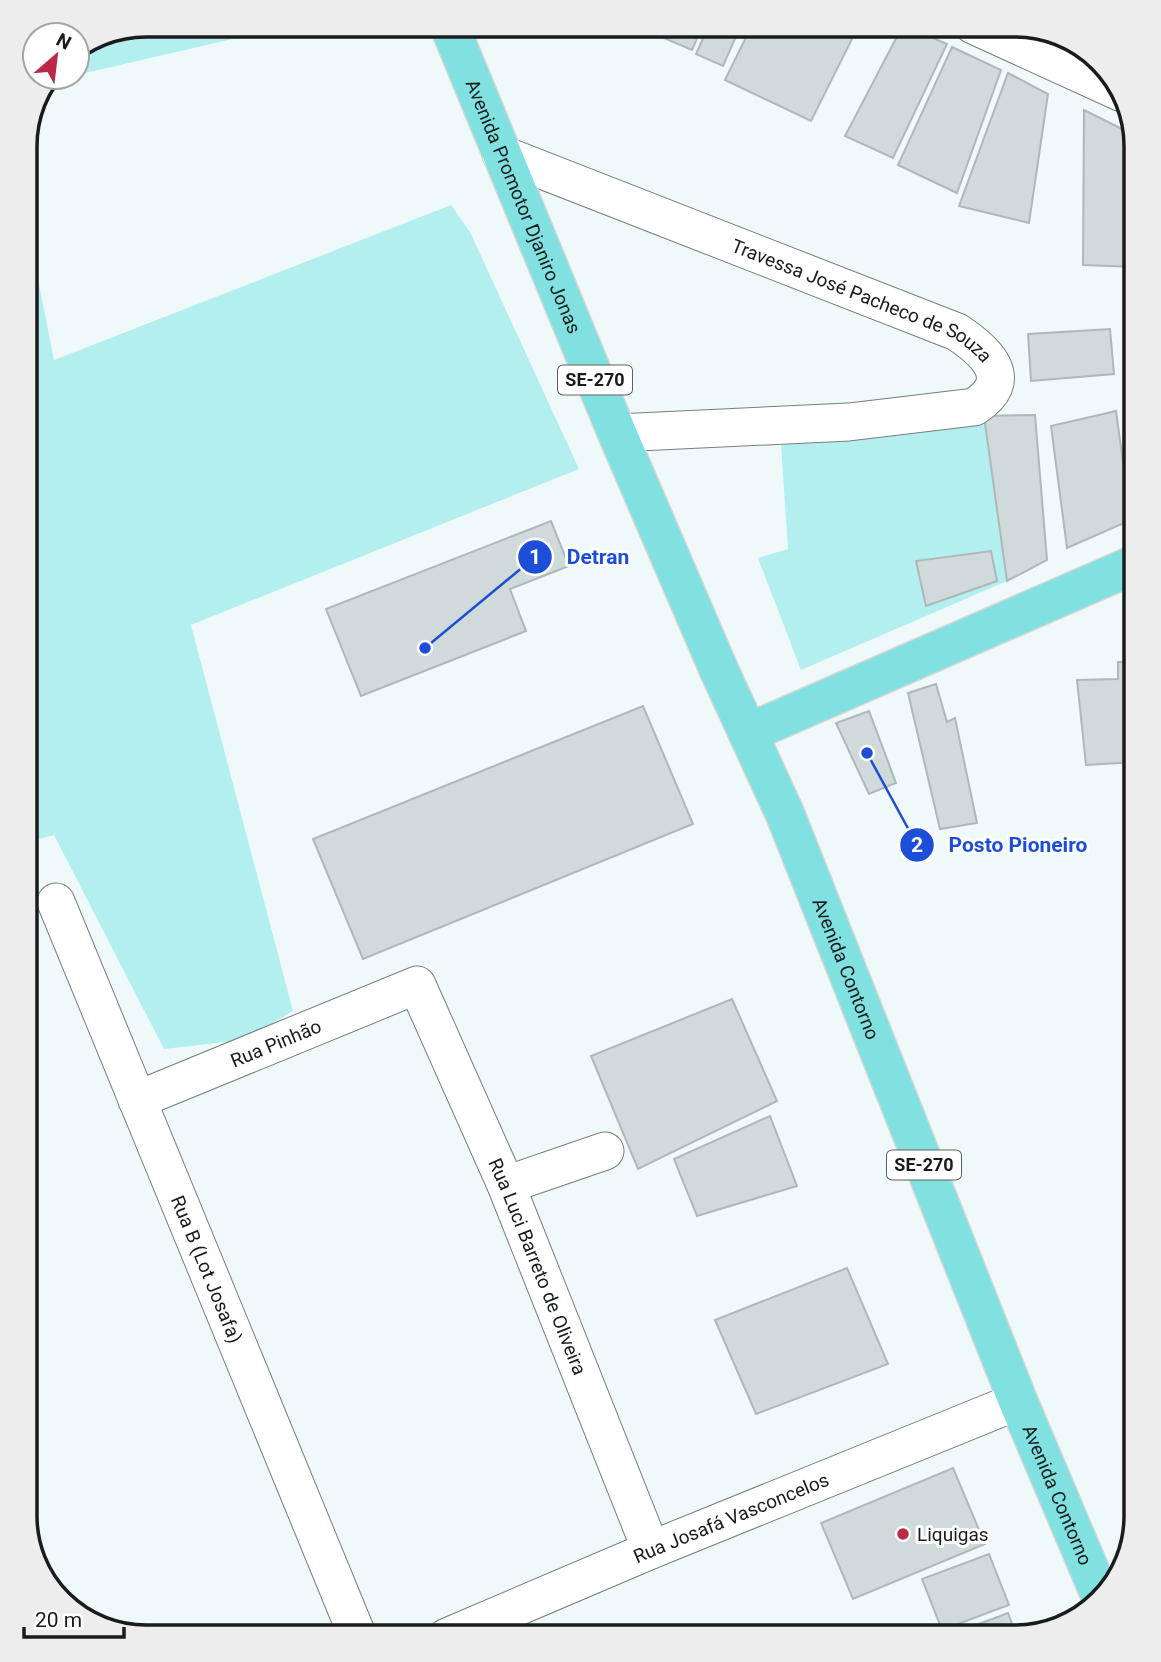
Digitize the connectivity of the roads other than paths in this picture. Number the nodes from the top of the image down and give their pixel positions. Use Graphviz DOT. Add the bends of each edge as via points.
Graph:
graph roads {
  1 [pos="454,37"];
  2 [pos="999,37"];
  3 [pos="1107,86"];
  4 [pos="501,154"];
  5 [pos="617,433"];
  6 [pos="1124,569"];
  7 [pos="748,733"];
  8 [pos="56,902"];
  9 [pos="417,985"];
  10 [pos="138,1100"];
  11 [pos="605,1151"];
  12 [pos="506,1185"];
  13 [pos="1018,1401"];
  14 [pos="651,1550"];
  15 [pos="1097,1588"];
  16 [pos="353,1625"];
  17 [pos="475,1625"];
  1 -- 4 [label="main road, Avenida Promotor Djaniro Jonas / SE-270"];
  2 -- 3 [label="street"];
  4 -- 5 [label="main road, Avenida Promotor Djaniro Jonas / SE-270"];
  4 -- 5 [label="street, Travessa José Pacheco de Souza" via="957,332 990,359 996,378 986,400 974,407 849,422"];
  5 -- 7 [label="main road, Avenida Promotor Djaniro Jonas / SE-270"];
  6 -- 7 [label="main road"];
  7 -- 13 [label="main road, Avenida Contorno / SE-270" via="785,814"];
  8 -- 10 [label="street, Rua B (Lot Josafa)"];
  9 -- 10 [label="street, Rua Pinhão"];
  9 -- 12 [label="street, Rua Luci Barreto de Oliveira"];
  10 -- 16 [label="street, Rua B (Lot Josafa)"];
  11 -- 12 [label="street"];
  12 -- 14 [label="street, Rua Luci Barreto de Oliveira"];
  13 -- 14 [label="street, Rua Josafá Vasconcelos"];
  13 -- 15 [label="main road, Avenida Contorno / SE-270"];
  14 -- 17 [label="street, Rua Josafá Vasconcelos"];
}
